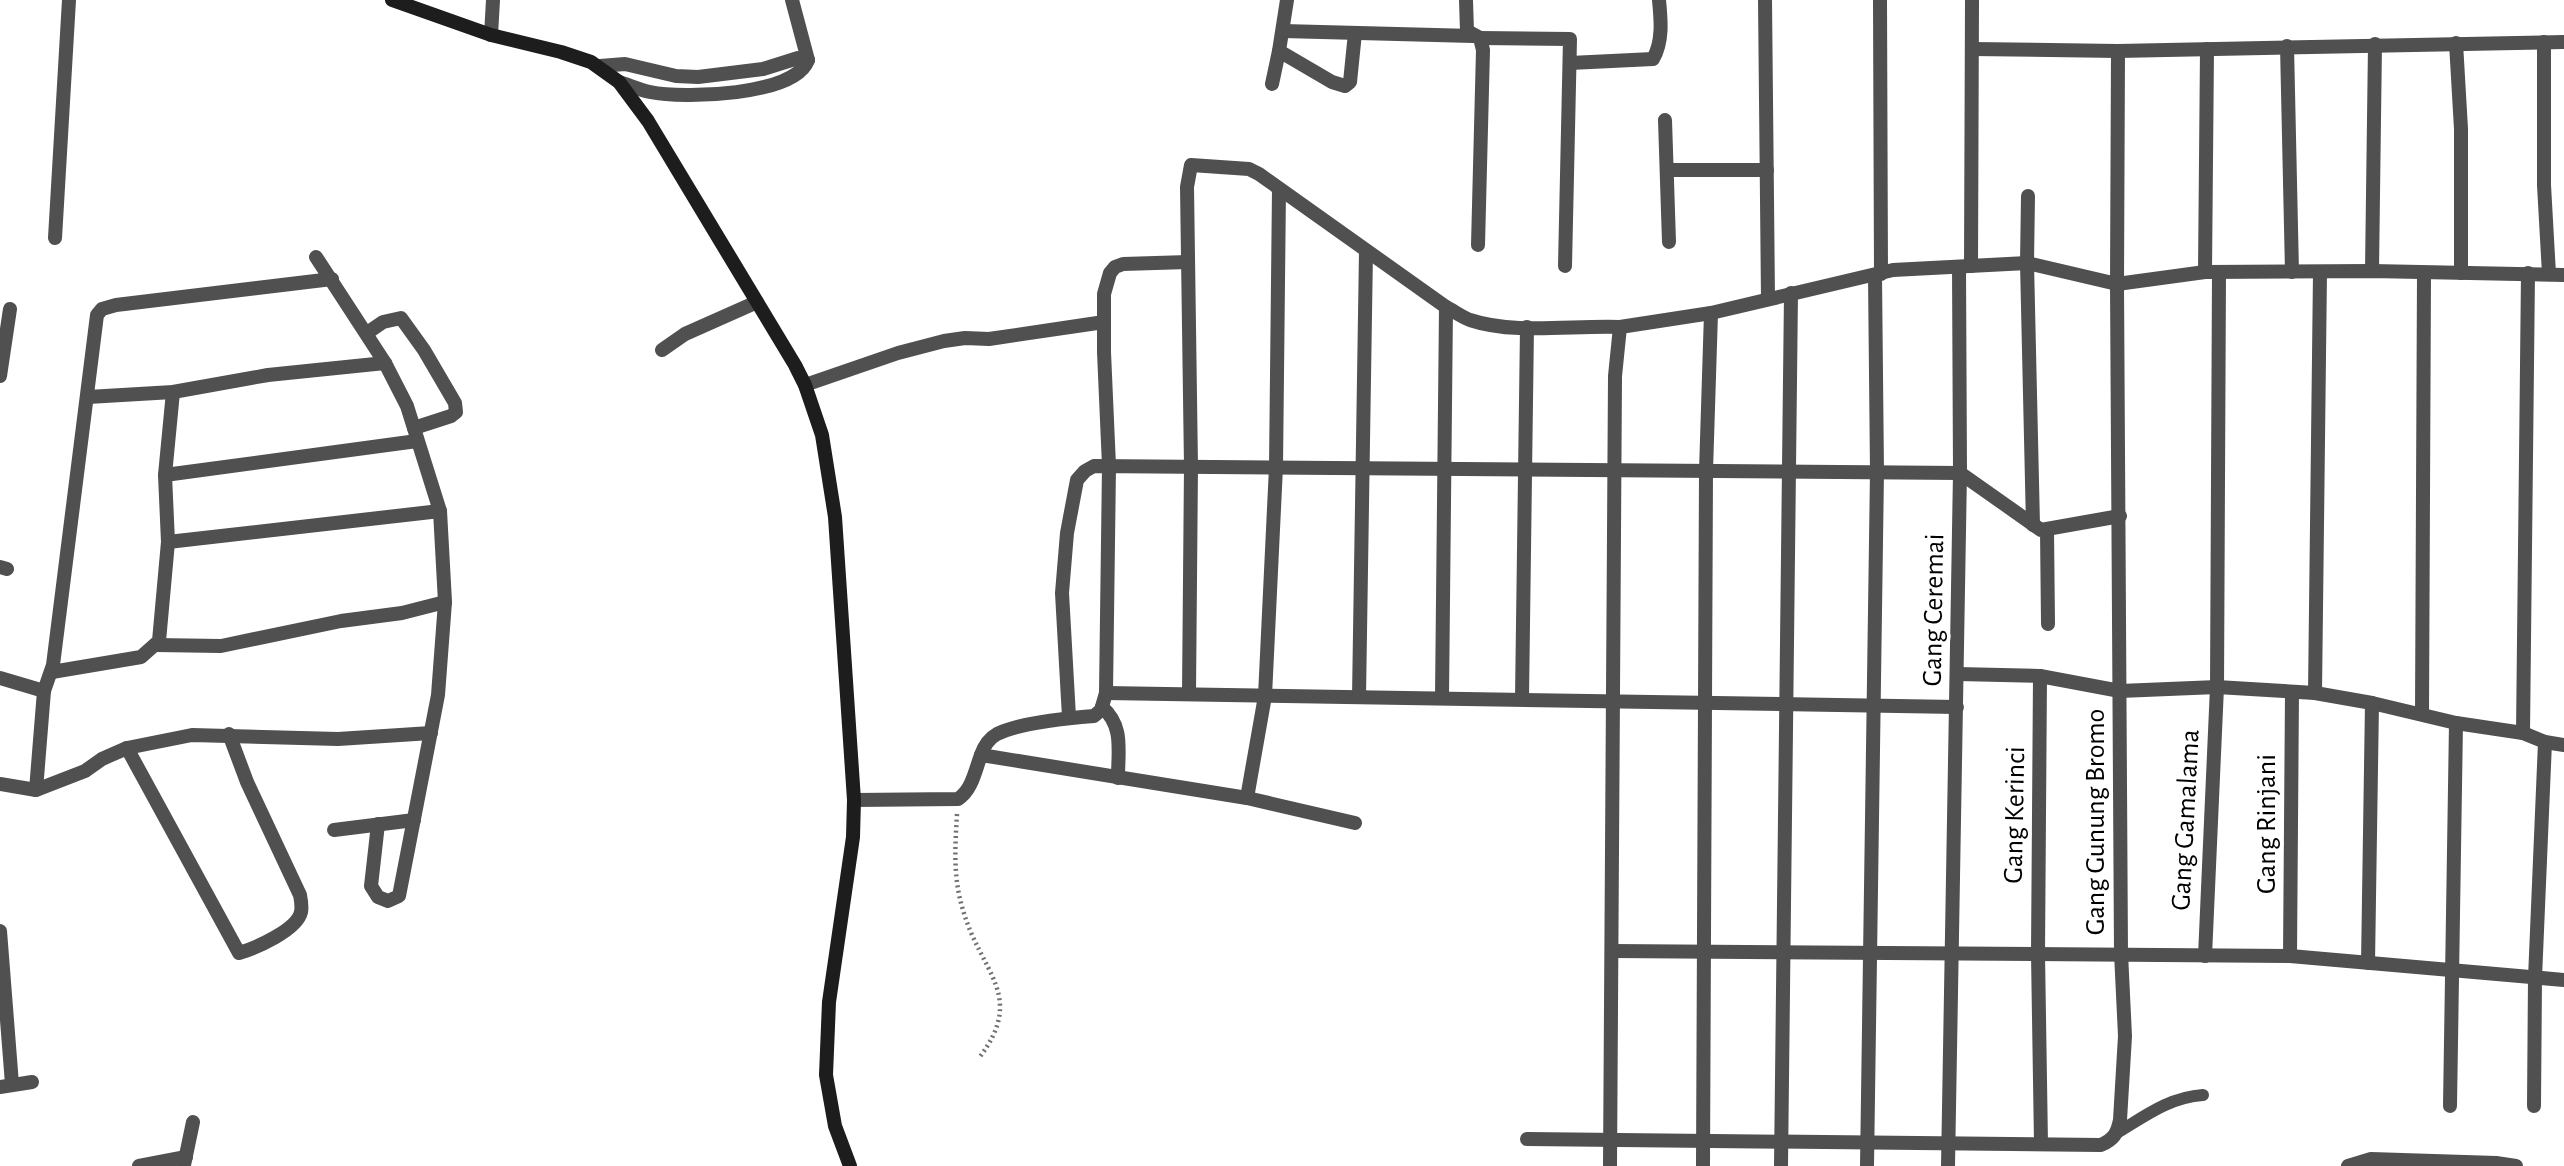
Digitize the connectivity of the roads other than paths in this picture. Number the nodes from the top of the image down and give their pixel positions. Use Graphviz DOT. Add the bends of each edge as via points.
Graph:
graph roads {
  1 [pos="69,0"];
  2 [pos="392,0"];
  3 [pos="493,0"];
  4 [pos="792,0"];
  5 [pos="1287,0"];
  6 [pos="1466,0"];
  7 [pos="1659,0"];
  8 [pos="1765,0"];
  9 [pos="1880,0"];
  10 [pos="1972,0"];
  11 [pos="1283,32"];
  12 [pos="1355,33"];
  13 [pos="491,35"];
  14 [pos="1476,37"];
  15 [pos="2544,42"];
  16 [pos="2564,42"];
  17 [pos="2456,43"];
  18 [pos="2375,44"];
  19 [pos="2287,46"];
  20 [pos="1972,49"];
  21 [pos="2207,49"];
  22 [pos="1279,51"];
  23 [pos="2118,51"];
  24 [pos="808,60"];
  25 [pos="1570,63"];
  26 [pos="600,66"];
  27 [pos="726,74"];
  28 [pos="619,82"];
  29 [pos="1272,84"];
  30 [pos="730,92"];
  31 [pos="1665,120"];
  32 [pos="1668,170"];
  33 [pos="1767,170"];
  34 [pos="1279,189"];
  35 [pos="2028,197"];
  36 [pos="55,238"];
  37 [pos="1669,242"];
  38 [pos="1478,245"];
  39 [pos="1366,251"];
  40 [pos="316,257"];
  41 [pos="1188,262"];
  42 [pos="2027,263"];
  43 [pos="1564,267"];
  44 [pos="1965,267"];
  45 [pos="2372,271"];
  46 [pos="2212,272"];
  47 [pos="2292,272"];
  48 [pos="2319,272"];
  49 [pos="2424,273"];
  50 [pos="2528,273"];
  51 [pos="2461,274"];
  52 [pos="2549,274"];
  53 [pos="1878,275"];
  54 [pos="2564,275"];
  55 [pos="332,279"];
  56 [pos="2117,284"];
  57 [pos="1791,293"];
  58 [pos="1768,299"];
  59 [pos="757,302"];
  60 [pos="1446,307"];
  61 [pos="10,309"];
  62 [pos="1712,313"];
  63 [pos="1104,321"];
  64 [pos="1527,327"];
  65 [pos="1620,327"];
  66 [pos="367,333"];
  67 [pos="662,350"];
  68 [pos="2,355"];
  69 [pos="385,363"];
  70 [pos="0,376"];
  71 [pos="805,385"];
  72 [pos="173,391"];
  73 [pos="88,397"];
  74 [pos="415,434"];
  75 [pos="1109,466"];
  76 [pos="1191,466"];
  77 [pos="1276,467"];
  78 [pos="1362,468"];
  79 [pos="1444,468"];
  80 [pos="1524,469"];
  81 [pos="1614,470"];
  82 [pos="1706,471"];
  83 [pos="1790,471"];
  84 [pos="1877,472"];
  85 [pos="1960,473"];
  86 [pos="165,475"];
  87 [pos="440,511"];
  88 [pos="2120,516"];
  89 [pos="2040,528"];
  90 [pos="168,542"];
  91 [pos="445,602"];
  92 [pos="2048,624"];
  93 [pos="156,645"];
  94 [pos="52,673"];
  95 [pos="1958,674"];
  96 [pos="2040,676"];
  97 [pos="0,678"];
  98 [pos="2217,687"];
  99 [pos="44,691"];
  100 [pos="2120,691"];
  101 [pos="2292,692"];
  102 [pos="2315,693"];
  103 [pos="1189,694"];
  104 [pos="1265,696"];
  105 [pos="1359,697"];
  106 [pos="1442,698"];
  107 [pos="1522,699"];
  108 [pos="1104,700"];
  109 [pos="1613,701"];
  110 [pos="1705,702"];
  111 [pos="2372,703"];
  112 [pos="1787,704"];
  113 [pos="1873,705"];
  114 [pos="1957,707"];
  115 [pos="2422,714"];
  116 [pos="1069,717"];
  117 [pos="2456,723"];
  118 [pos="431,733"];
  119 [pos="2523,733"];
  120 [pos="229,734"];
  121 [pos="2546,742"];
  122 [pos="2564,746"];
  123 [pos="127,748"];
  124 [pos="981,755"];
  125 [pos="1118,778"];
  126 [pos="0,784"];
  127 [pos="36,790"];
  128 [pos="1247,798"];
  129 [pos="854,800"];
  130 [pos="414,820"];
  131 [pos="1355,823"];
  132 [pos="378,824"];
  133 [pos="334,830"];
  134 [pos="0,931"];
  135 [pos="1612,951"];
  136 [pos="1705,951"];
  137 [pos="1784,952"];
  138 [pos="1870,953"];
  139 [pos="2121,953"];
  140 [pos="1954,954"];
  141 [pos="2038,954"];
  142 [pos="2205,956"];
  143 [pos="2290,956"];
  144 [pos="2368,963"];
  145 [pos="2451,971"];
  146 [pos="2535,978"];
  147 [pos="2564,981"];
  148 [pos="32,1082"];
  149 [pos="6,1086"];
  150 [pos="2203,1096"];
  151 [pos="2450,1106"];
  152 [pos="2533,1106"];
  153 [pos="192,1122"];
  154 [pos="2117,1133"];
  155 [pos="1527,1139"];
  156 [pos="1609,1141"];
  157 [pos="1704,1141"];
  158 [pos="1782,1143"];
  159 [pos="1868,1143"];
  160 [pos="1948,1143"];
  161 [pos="2041,1144"];
  162 [pos="185,1162"];
  163 [pos="2371,1162"];
  164 [pos="2453,1165"];
  165 [pos="139,1166"];
  166 [pos="850,1166"];
  167 [pos="1610,1166"];
  168 [pos="1703,1166"];
  169 [pos="1781,1166"];
  170 [pos="1867,1166"];
  171 [pos="1948,1166"];
  172 [pos="2348,1166"];
  173 [pos="2516,1166"];
  1 -- 36 [label="street"];
  2 -- 13 [label="street"];
  3 -- 13 [label="street"];
  4 -- 24 [label="street"];
  5 -- 11 [label="street"];
  6 -- 14 [label="street" via="1467,31"];
  7 -- 25 [label="street" via="1661,27 1653,59"];
  8 -- 33 [label="street"];
  9 -- 53 [label="street"];
  10 -- 20 [label="street, Gang Ceremai"];
  11 -- 12 [label="street"];
  11 -- 22 [label="street"];
  12 -- 14 [label="street"];
  12 -- 22 [label="street" via="1353,76 1345,86"];
  13 -- 26 [label="street"];
  14 -- 25 [label="street" via="1570,39"];
  14 -- 38 [label="street" via="1483,50"];
  15 -- 16 [label="street"];
  15 -- 17 [label="street"];
  15 -- 52 [label="street"];
  17 -- 18 [label="street"];
  17 -- 51 [label="street"];
  18 -- 19 [label="street"];
  18 -- 45 [label="street"];
  19 -- 21 [label="street"];
  19 -- 47 [label="street"];
  20 -- 23 [label="street"];
  20 -- 44 [label="street, Gang Ceremai"];
  21 -- 23 [label="street"];
  21 -- 46 [label="street, Gang Gamalama"];
  22 -- 29 [label="street"];
  23 -- 56 [label="street, Gang Gunung Bromo"];
  24 -- 27 [label="street" via="798,58"];
  24 -- 30 [label="street" via="805,69 784,81"];
  25 -- 43 [label="street"];
  26 -- 27 [label="street" via="625,64 677,76"];
  26 -- 28 [label="street"];
  27 -- 30 [label="street"];
  28 -- 30 [label="street" via="650,92"];
  28 -- 59 [label="street" via="649,121"];
  31 -- 32 [label="street"];
  32 -- 33 [label="street"];
  32 -- 37 [label="street"];
  33 -- 58 [label="street"];
  34 -- 39 [label="street"];
  34 -- 41 [label="street" via="1249,169 1191,166"];
  34 -- 77 [label="street"];
  35 -- 42 [label="street"];
  39 -- 60 [label="street"];
  39 -- 78 [label="street"];
  40 -- 55 [label="street"];
  41 -- 63 [label="street" via="1115,267 1104,295"];
  41 -- 76 [label="street"];
  42 -- 44 [label="street"];
  42 -- 56 [label="street"];
  42 -- 89 [label="street"];
  44 -- 53 [label="street" via="1919,267"];
  44 -- 85 [label="street, Gang Ceremai"];
  45 -- 48 [label="street"];
  45 -- 49 [label="street"];
  46 -- 47 [label="street"];
  46 -- 56 [label="street"];
  46 -- 98 [label="street, Gang Gamalama"];
  47 -- 48 [label="street"];
  48 -- 102 [label="street"];
  49 -- 51 [label="street"];
  49 -- 115 [label="street"];
  50 -- 51 [label="street"];
  50 -- 52 [label="street"];
  50 -- 119 [label="street"];
  52 -- 54 [label="street"];
  53 -- 57 [label="street"];
  53 -- 84 [label="street"];
  55 -- 66 [label="street"];
  55 -- 73 [label="street" via="102,309 92,341"];
  56 -- 88 [label="street, Gang Gunung Bromo"];
  57 -- 58 [label="street"];
  57 -- 83 [label="street"];
  58 -- 62 [label="street"];
  59 -- 67 [label="street" via="695,329"];
  59 -- 71 [label="street"];
  60 -- 64 [label="street" via="1482,323"];
  60 -- 79 [label="street"];
  61 -- 68 [label="street"];
  62 -- 65 [label="street"];
  62 -- 82 [label="street"];
  63 -- 71 [label="street" via="989,339 944,341"];
  63 -- 75 [label="street"];
  64 -- 65 [label="street"];
  64 -- 80 [label="street"];
  65 -- 81 [label="street"];
  66 -- 69 [label="street"];
  66 -- 74 [label="street" via="383,322 401,318 456,403 451,416"];
  68 -- 70 [label="street"];
  69 -- 72 [label="street"];
  69 -- 74 [label="street" via="407,406"];
  71 -- 129 [label="street" via="822,435 835,517"];
  72 -- 73 [label="street"];
  72 -- 86 [label="street"];
  73 -- 94 [label="street"];
  74 -- 86 [label="street"];
  74 -- 87 [label="street"];
  75 -- 76 [label="street"];
  75 -- 108 [label="street"];
  75 -- 116 [label="street" via="1094,466 1077,480 1067,533 1062,593"];
  76 -- 77 [label="street"];
  76 -- 103 [label="street"];
  77 -- 78 [label="street"];
  77 -- 104 [label="street"];
  78 -- 79 [label="street"];
  78 -- 105 [label="street"];
  79 -- 80 [label="street"];
  79 -- 106 [label="street"];
  80 -- 81 [label="street"];
  80 -- 107 [label="street"];
  81 -- 82 [label="street"];
  81 -- 109 [label="street"];
  82 -- 83 [label="street"];
  82 -- 110 [label="street"];
  83 -- 84 [label="street"];
  83 -- 112 [label="street"];
  84 -- 85 [label="street"];
  84 -- 113 [label="street"];
  85 -- 89 [label="street"];
  85 -- 95 [label="street, Gang Ceremai"];
  86 -- 90 [label="street"];
  87 -- 90 [label="street"];
  87 -- 91 [label="street"];
  88 -- 89 [label="street"];
  88 -- 100 [label="street, Gang Gunung Bromo"];
  89 -- 92 [label="street"];
  90 -- 93 [label="street"];
  91 -- 93 [label="street" via="222,646"];
  91 -- 118 [label="street"];
  93 -- 94 [label="street" via="141,657"];
  94 -- 99 [label="street"];
  95 -- 96 [label="street"];
  95 -- 114 [label="street, Gang Ceremai"];
  96 -- 100 [label="street"];
  96 -- 141 [label="street, Gang Kerinci"];
  97 -- 99 [label="street"];
  98 -- 100 [label="street"];
  98 -- 101 [label="street"];
  98 -- 142 [label="street, Gang Gamalama"];
  99 -- 127 [label="street"];
  100 -- 139 [label="street, Gang Gunung Bromo"];
  101 -- 102 [label="street"];
  101 -- 143 [label="street, Gang Rinjani"];
  102 -- 111 [label="street"];
  103 -- 104 [label="street"];
  103 -- 108 [label="street"];
  104 -- 105 [label="street"];
  104 -- 128 [label="street"];
  105 -- 106 [label="street"];
  106 -- 107 [label="street"];
  107 -- 109 [label="street"];
  108 -- 116 [label="street" via="1094,716"];
  108 -- 125 [label="street" via="1117,725"];
  109 -- 110 [label="street"];
  109 -- 135 [label="street"];
  110 -- 112 [label="street"];
  110 -- 136 [label="street"];
  111 -- 115 [label="street"];
  111 -- 144 [label="street"];
  112 -- 113 [label="street"];
  112 -- 137 [label="street"];
  113 -- 114 [label="street"];
  113 -- 138 [label="street"];
  114 -- 140 [label="street, Gang Ceremai"];
  115 -- 117 [label="street"];
  116 -- 124 [label="street" via="998,733"];
  117 -- 119 [label="street"];
  117 -- 145 [label="street"];
  118 -- 120 [label="street" via="338,739"];
  118 -- 130 [label="street"];
  119 -- 121 [label="street"];
  120 -- 123 [label="street" via="192,735"];
  120 -- 123 [label="street" via="300,895 302,911 286,931 239,953"];
  121 -- 122 [label="street"];
  121 -- 146 [label="street"];
  123 -- 127 [label="street"];
  124 -- 125 [label="street"];
  124 -- 129 [label="street" via="970,786 958,799"];
  125 -- 128 [label="street"];
  126 -- 127 [label="street"];
  128 -- 131 [label="street"];
  129 -- 166 [label="street" via="853,837 829,1002 826,1075 835,1126"];
  130 -- 132 [label="street"];
  130 -- 132 [label="street" via="399,896 388,901 378,897 371,886"];
  132 -- 133 [label="street"];
  134 -- 149 [label="street"];
  135 -- 136 [label="street"];
  135 -- 156 [label="street"];
  136 -- 137 [label="street"];
  136 -- 157 [label="street"];
  137 -- 138 [label="street"];
  137 -- 158 [label="street"];
  138 -- 140 [label="street"];
  138 -- 159 [label="street"];
  139 -- 141 [label="street"];
  139 -- 142 [label="street"];
  139 -- 154 [label="street, Gang Gunung Bromo" via="2125,1036"];
  140 -- 141 [label="street"];
  140 -- 160 [label="street, Gang Ceremai"];
  141 -- 161 [label="street, Gang Kerinci"];
  142 -- 143 [label="street"];
  143 -- 144 [label="street"];
  144 -- 145 [label="street"];
  145 -- 146 [label="street"];
  145 -- 151 [label="street"];
  146 -- 147 [label="street"];
  146 -- 152 [label="street"];
  148 -- 149 [label="street"];
  150 -- 154 [label="lane" via="2177,1099"];
  153 -- 162 [label="street"];
  154 -- 161 [label="street" via="2101,1145"];
  155 -- 156 [label="street"];
  156 -- 157 [label="street"];
  156 -- 167 [label="street"];
  157 -- 158 [label="street"];
  157 -- 168 [label="street"];
  158 -- 159 [label="street"];
  158 -- 169 [label="street"];
  159 -- 160 [label="street"];
  159 -- 170 [label="street"];
  160 -- 161 [label="street"];
  160 -- 171 [label="street, Gang Ceremai"];
  162 -- 165 [label="street"];
  163 -- 164 [label="street"];
  163 -- 172 [label="street"];
  164 -- 173 [label="street"];
}
